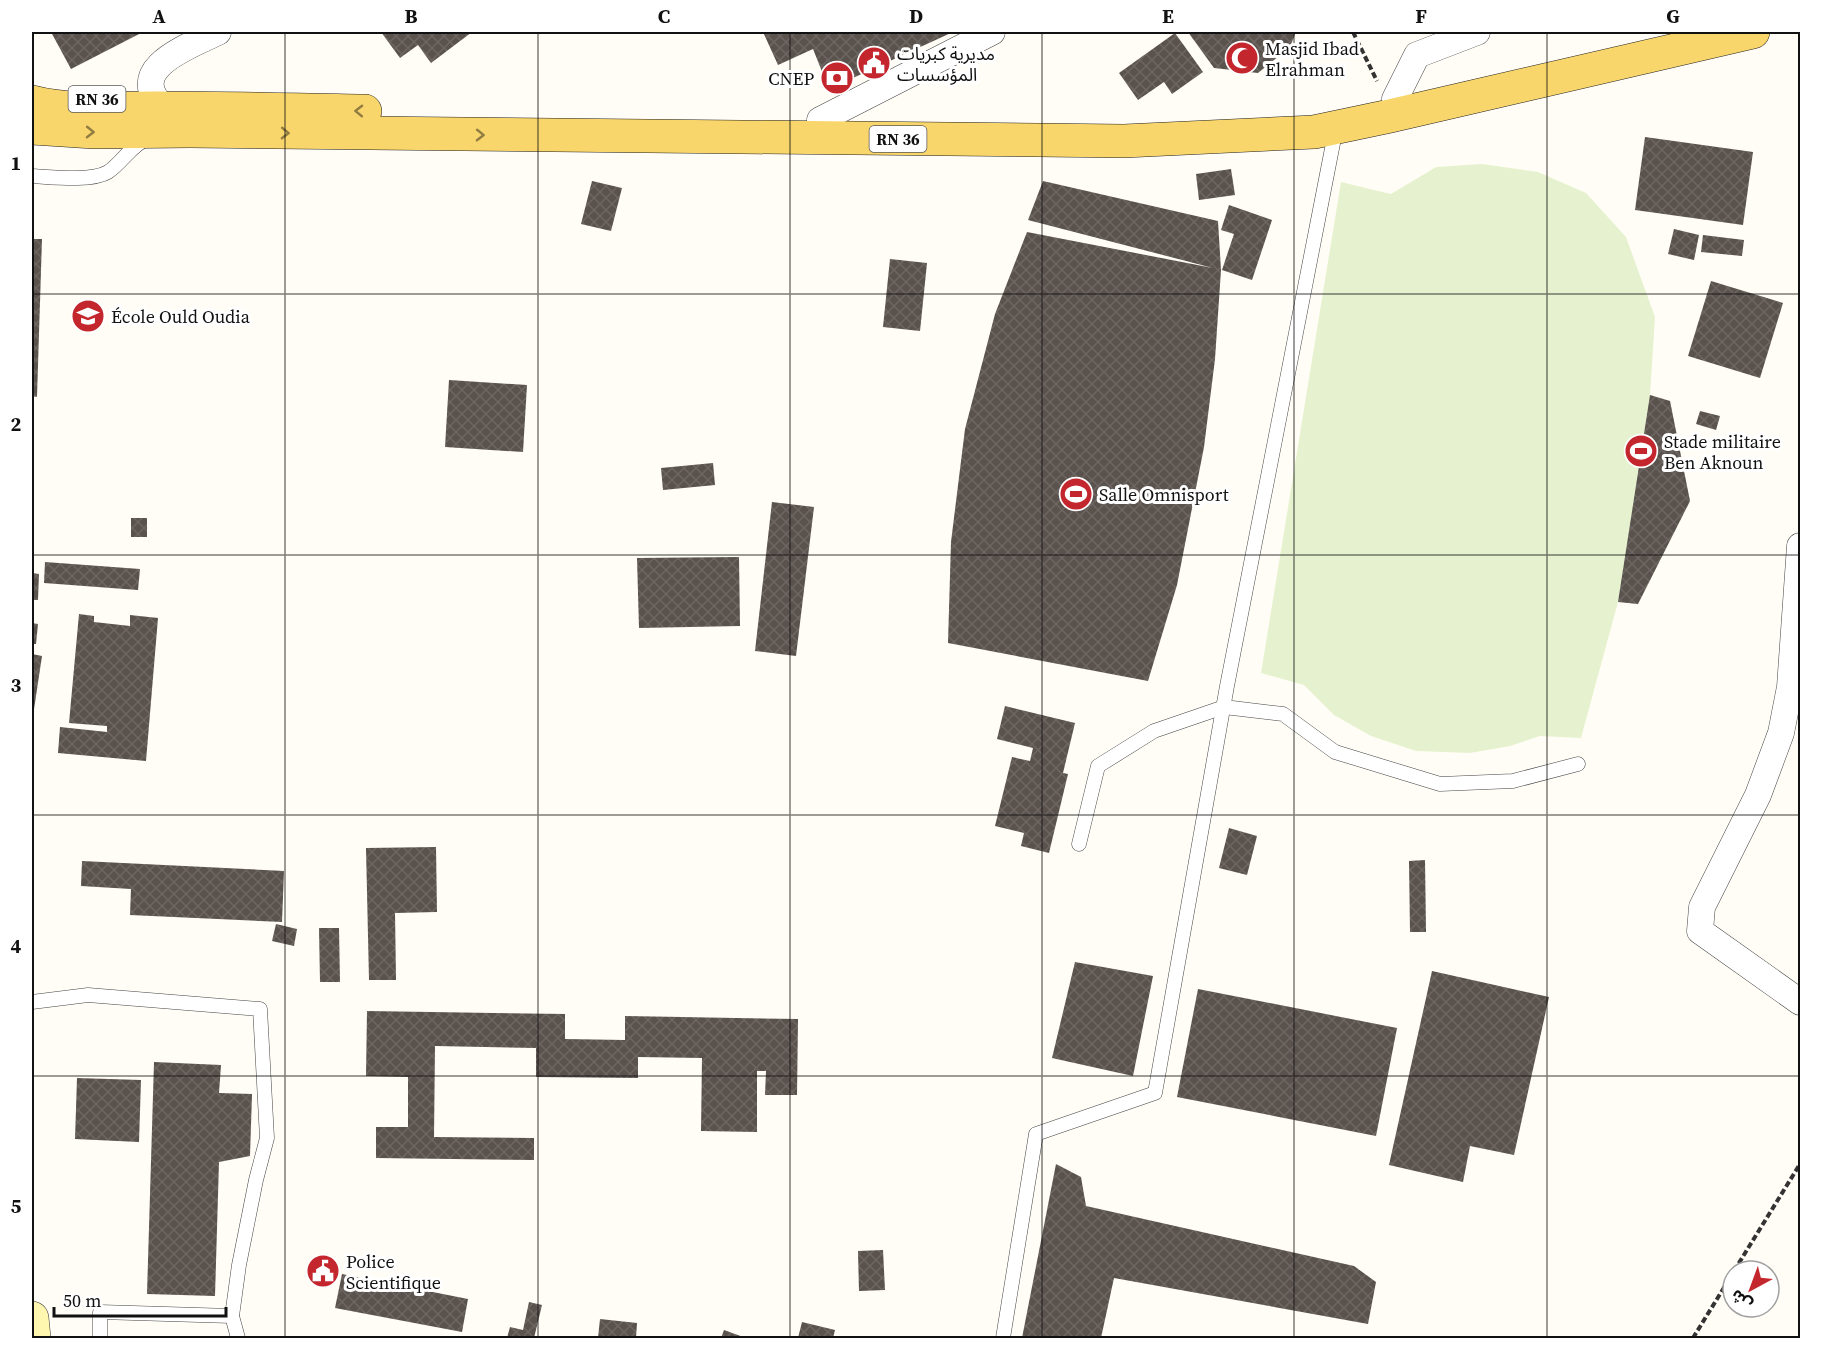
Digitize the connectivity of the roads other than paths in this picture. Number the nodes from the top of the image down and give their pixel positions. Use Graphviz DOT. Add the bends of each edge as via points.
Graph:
graph roads {
  1 [pos="218,32"];
  2 [pos="992,32"];
  3 [pos="1477,32"];
  4 [pos="1689,32"];
  5 [pos="1753,32"];
  6 [pos="32,86"];
  7 [pos="1391,100"];
  8 [pos="32,102"];
  9 [pos="164,119"];
  10 [pos="820,120"];
  11 [pos="1336,127"];
  12 [pos="32,128"];
  13 [pos="32,176"];
  14 [pos="1800,546"];
  15 [pos="1224,707"];
  16 [pos="1578,764"];
  17 [pos="1079,844"];
  18 [pos="32,1002"];
  19 [pos="1800,1002"];
  20 [pos="232,1316"];
  21 [pos="32,1318"];
  22 [pos="34,1338"];
  23 [pos="100,1338"];
  24 [pos="238,1338"];
  25 [pos="1003,1338"];
  1 -- 9 [label="street" via="154,69 150,87"];
  2 -- 10 [label="street"];
  3 -- 7 [label="street" via="1417,55"];
  4 -- 7 [label="main road, RN 36"];
  5 -- 11 [label="main road, RN 36"];
  6 -- 9 [label="main road, RN 36"];
  7 -- 10 [label="main road, RN 36" via="1256,120 1186,123"];
  8 -- 9 [label="main road, RN 36"];
  10 -- 9 [label="main road, RN 36, one-way"];
  9 -- 11 [label="main road, RN 36, one-way" via="1124,141 1314,132"];
  12 -- 9 [label="main road, RN 36, one-way" via="94,132"];
  9 -- 13 [label="lane" via="99,176"];
  11 -- 15 [label="lane"];
  14 -- 19 [label="street" via="1790,687 1781,733 1758,795 1702,907 1700,931"];
  15 -- 16 [label="lane" via="1284,714 1335,752 1440,784 1513,781"];
  15 -- 17 [label="lane" via="1154,731 1098,766"];
  15 -- 25 [label="lane" via="1155,1093 1036,1134"];
  18 -- 20 [label="lane" via="88,995 260,1009 267,1138"];
  20 -- 23 [label="lane" via="100,1312"];
  20 -- 24 [label="lane"];
  21 -- 22 [label="street"];
}
